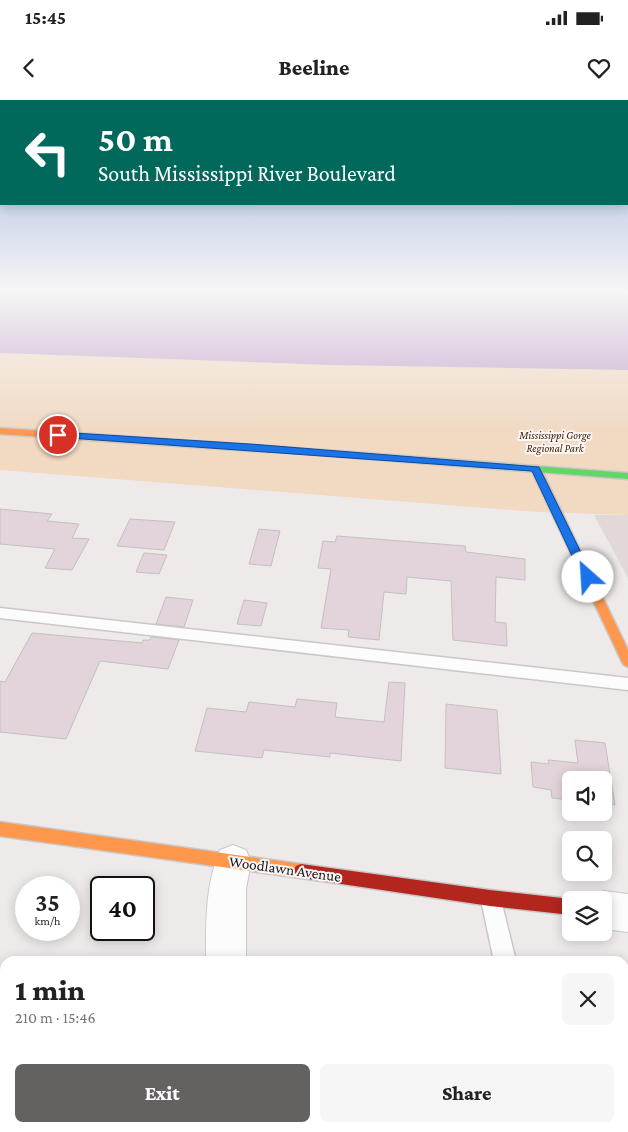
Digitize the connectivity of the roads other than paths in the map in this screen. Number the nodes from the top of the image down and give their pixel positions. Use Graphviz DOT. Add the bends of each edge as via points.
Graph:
graph roads {
  1 [pos="0,431"];
  2 [pos="536,469"];
  3 [pos="628,476"];
  4 [pos="0,614"];
  5 [pos="628,662"];
  6 [pos="628,684"];
  7 [pos="0,829"];
  8 [pos="233,862"];
  9 [pos="490,898"];
  10 [pos="562,906"];
  11 [pos="612,911"];
  12 [pos="628,913"];
  13 [pos="226,956"];
  14 [pos="504,956"];
  1 -- 2 [label="street"];
  2 -- 3 [label="street"];
  2 -- 5 [label="street"];
  4 -- 6 [label="lane"];
  7 -- 8 [label="street, Woodlawn Avenue"];
  8 -- 9 [label="street, Woodlawn Avenue"];
  8 -- 13 [label="street" via="227,889"];
  9 -- 10 [label="street, Woodlawn Avenue"];
  9 -- 14 [label="lane"];
  11 -- 12 [label="street"];
}
